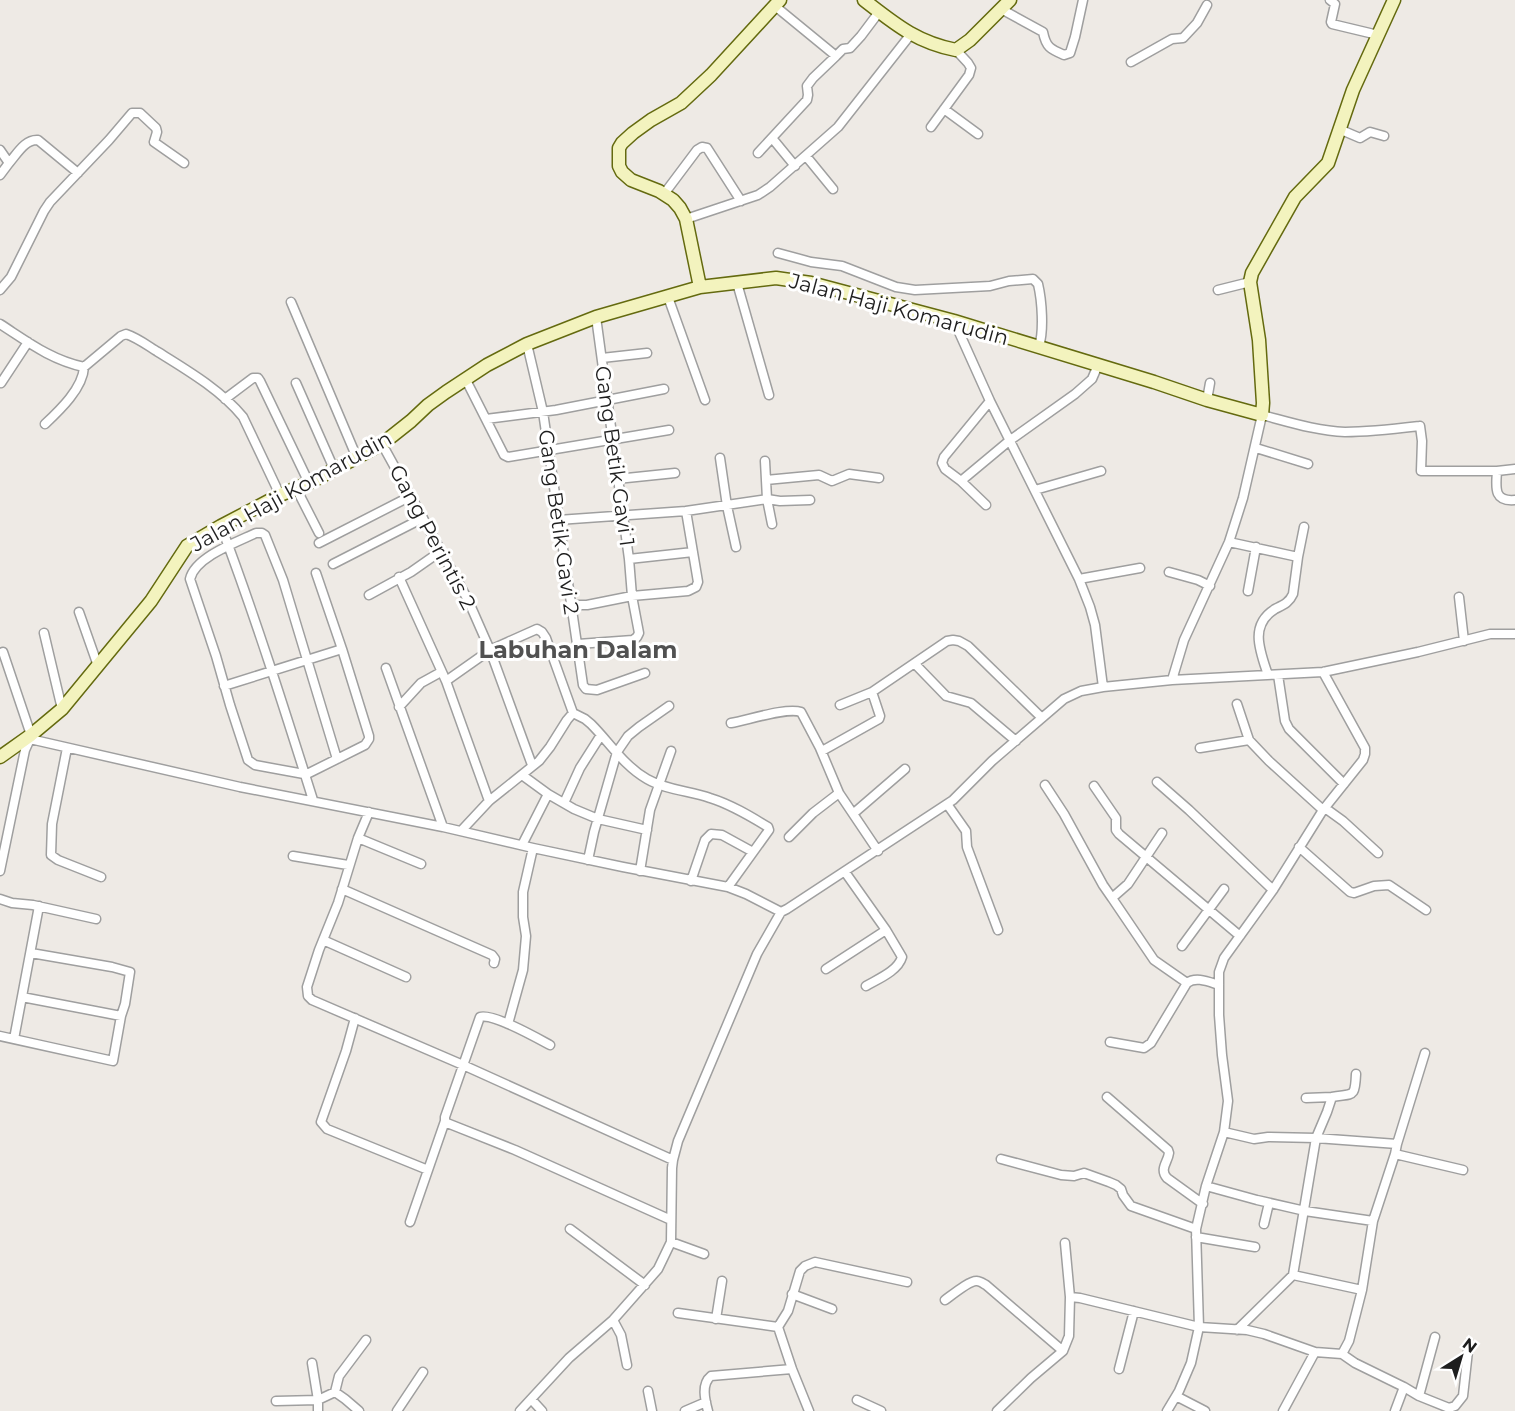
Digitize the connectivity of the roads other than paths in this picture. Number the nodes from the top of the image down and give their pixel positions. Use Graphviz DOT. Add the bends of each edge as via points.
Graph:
graph roads {
  1 [pos="864,0"];
  2 [pos="1083,0"];
  3 [pos="1394,0"];
  4 [pos="1335,1"];
  5 [pos="1207,2"];
  6 [pos="778,3"];
  7 [pos="1005,4"];
  8 [pos="879,12"];
  9 [pos="911,34"];
  10 [pos="1378,35"];
  11 [pos="956,50"];
  12 [pos="836,56"];
  13 [pos="1131,62"];
  14 [pos="944,109"];
  15 [pos="931,127"];
  16 [pos="1339,129"];
  17 [pos="978,134"];
  18 [pos="1384,136"];
  19 [pos="772,138"];
  20 [pos="0,150"];
  21 [pos="758,153"];
  22 [pos="806,156"];
  23 [pos="9,163"];
  24 [pos="184,163"];
  25 [pos="795,166"];
  26 [pos="78,173"];
  27 [pos="0,175"];
  28 [pos="834,189"];
  29 [pos="664,194"];
  30 [pos="741,201"];
  31 [pos="686,219"];
  32 [pos="778,253"];
  33 [pos="1250,282"];
  34 [pos="737,283"];
  35 [pos="700,287"];
  36 [pos="0,290"];
  37 [pos="1218,290"];
  38 [pos="668,297"];
  39 [pos="291,302"];
  40 [pos="596,316"];
  41 [pos="954,321"];
  42 [pos="0,324"];
  43 [pos="28,342"];
  44 [pos="1040,342"];
  45 [pos="527,344"];
  46 [pos="647,353"];
  47 [pos="602,358"];
  48 [pos="1098,365"];
  49 [pos="84,367"];
  50 [pos="466,380"];
  51 [pos="1,383"];
  52 [pos="296,383"];
  53 [pos="664,389"];
  54 [pos="769,395"];
  55 [pos="225,399"];
  56 [pos="607,399"];
  57 [pos="705,400"];
  58 [pos="990,401"];
  59 [pos="1263,410"];
  60 [pos="543,412"];
  61 [pos="486,419"];
  62 [pos="45,424"];
  63 [pos="669,430"];
  64 [pos="612,440"];
  65 [pos="1009,441"];
  66 [pos="382,444"];
  67 [pos="1256,448"];
  68 [pos="548,450"];
  69 [pos="357,458"];
  70 [pos="720,458"];
  71 [pos="765,461"];
  72 [pos="1308,464"];
  73 [pos="334,469"];
  74 [pos="1515,469"];
  75 [pos="1101,471"];
  76 [pos="1497,471"];
  77 [pos="675,473"];
  78 [pos="879,478"];
  79 [pos="617,479"];
  80 [pos="766,480"];
  81 [pos="961,481"];
  82 [pos="309,483"];
  83 [pos="296,488"];
  84 [pos="1035,490"];
  85 [pos="280,495"];
  86 [pos="411,496"];
  87 [pos="767,499"];
  88 [pos="810,500"];
  89 [pos="1515,500"];
  90 [pos="727,506"];
  91 [pos="986,506"];
  92 [pos="686,511"];
  93 [pos="623,516"];
  94 [pos="423,518"];
  95 [pos="558,520"];
  96 [pos="772,524"];
  97 [pos="220,526"];
  98 [pos="1304,527"];
  99 [pos="319,533"];
  100 [pos="1229,542"];
  101 [pos="319,543"];
  102 [pos="229,546"];
  103 [pos="736,547"];
  104 [pos="1256,547"];
  105 [pos="441,550"];
  106 [pos="693,552"];
  107 [pos="1298,557"];
  108 [pos="629,560"];
  109 [pos="333,564"];
  110 [pos="1140,568"];
  111 [pos="1169,572"];
  112 [pos="316,573"];
  113 [pos="399,578"];
  114 [pos="1079,579"];
  115 [pos="1210,586"];
  116 [pos="1248,591"];
  117 [pos="369,595"];
  118 [pos="632,596"];
  119 [pos="1459,597"];
  120 [pos="571,605"];
  121 [pos="79,612"];
  122 [pos="44,633"];
  123 [pos="1515,634"];
  124 [pos="1464,641"];
  125 [pos="578,644"];
  126 [pos="342,649"];
  127 [pos="490,650"];
  128 [pos="3,652"];
  129 [pos="307,661"];
  130 [pos="915,664"];
  131 [pos="98,666"];
  132 [pos="386,668"];
  133 [pos="271,672"];
  134 [pos="441,672"];
  135 [pos="1323,672"];
  136 [pos="645,673"];
  137 [pos="1268,675"];
  138 [pos="1278,675"];
  139 [pos="1172,680"];
  140 [pos="446,681"];
  141 [pos="225,686"];
  142 [pos="1103,687"];
  143 [pos="872,692"];
  144 [pos="1237,704"];
  145 [pos="669,705"];
  146 [pos="840,705"];
  147 [pos="399,707"];
  148 [pos="62,709"];
  149 [pos="573,713"];
  150 [pos="1042,718"];
  151 [pos="731,723"];
  152 [pos="601,735"];
  153 [pos="30,737"];
  154 [pos="1249,740"];
  155 [pos="1016,741"];
  156 [pos="67,748"];
  157 [pos="1200,748"];
  158 [pos="670,751"];
  159 [pos="822,751"];
  160 [pos="617,752"];
  161 [pos="0,757"];
  162 [pos="337,759"];
  163 [pos="532,765"];
  164 [pos="905,769"];
  165 [pos="304,774"];
  166 [pos="522,775"];
  167 [pos="1157,782"];
  168 [pos="658,784"];
  169 [pos="1344,784"];
  170 [pos="1045,785"];
  171 [pos="1094,786"];
  172 [pos="839,793"];
  173 [pos="548,794"];
  174 [pos="313,800"];
  175 [pos="489,801"];
  176 [pos="564,803"];
  177 [pos="947,804"];
  178 [pos="1324,809"];
  179 [pos="369,812"];
  180 [pos="854,813"];
  181 [pos="598,819"];
  182 [pos="443,827"];
  183 [pos="647,830"];
  184 [pos="461,831"];
  185 [pos="1161,833"];
  186 [pos="789,837"];
  187 [pos="358,838"];
  188 [pos="522,845"];
  189 [pos="1299,847"];
  190 [pos="533,849"];
  191 [pos="878,851"];
  192 [pos="753,852"];
  193 [pos="1378,853"];
  194 [pos="293,856"];
  195 [pos="1146,856"];
  196 [pos="588,860"];
  197 [pos="421,864"];
  198 [pos="348,865"];
  199 [pos="0,871"];
  200 [pos="640,871"];
  201 [pos="844,872"];
  202 [pos="101,877"];
  203 [pos="692,881"];
  204 [pos="728,887"];
  205 [pos="342,889"];
  206 [pos="1224,889"];
  207 [pos="1273,890"];
  208 [pos="1112,898"];
  209 [pos="0,899"];
  210 [pos="39,906"];
  211 [pos="1209,910"];
  212 [pos="1426,910"];
  213 [pos="781,912"];
  214 [pos="96,919"];
  215 [pos="886,930"];
  216 [pos="998,930"];
  217 [pos="1240,936"];
  218 [pos="323,940"];
  219 [pos="1182,946"];
  220 [pos="31,953"];
  221 [pos="495,963"];
  222 [pos="826,969"];
  223 [pos="406,977"];
  224 [pos="1187,983"];
  225 [pos="1219,985"];
  226 [pos="866,987"];
  227 [pos="22,997"];
  228 [pos="121,1016"];
  229 [pos="355,1018"];
  230 [pos="508,1024"];
  231 [pos="0,1036"];
  232 [pos="14,1039"];
  233 [pos="1110,1042"];
  234 [pos="550,1045"];
  235 [pos="1425,1053"];
  236 [pos="463,1065"];
  237 [pos="1356,1074"];
  238 [pos="1107,1097"];
  239 [pos="1332,1097"];
  240 [pos="1306,1098"];
  241 [pos="445,1121"];
  242 [pos="1224,1131"];
  243 [pos="1316,1138"];
  244 [pos="1397,1144"];
  245 [pos="1395,1154"];
  246 [pos="1001,1159"];
  247 [pos="673,1160"];
  248 [pos="428,1170"];
  249 [pos="1463,1170"];
  250 [pos="1206,1186"];
  251 [pos="1269,1203"];
  252 [pos="1203,1204"];
  253 [pos="1305,1211"];
  254 [pos="671,1220"];
  255 [pos="1373,1221"];
  256 [pos="410,1222"];
  257 [pos="1264,1224"];
  258 [pos="570,1229"];
  259 [pos="1196,1233"];
  260 [pos="671,1242"];
  261 [pos="1065,1243"];
  262 [pos="1255,1247"];
  263 [pos="704,1254"];
  264 [pos="1293,1275"];
  265 [pos="722,1281"];
  266 [pos="908,1282"];
  267 [pos="645,1285"];
  268 [pos="1362,1290"];
  269 [pos="792,1294"];
  270 [pos="1070,1297"];
  271 [pos="945,1300"];
  272 [pos="832,1310"];
  273 [pos="1134,1311"];
  274 [pos="678,1313"];
  275 [pos="716,1319"];
  276 [pos="613,1320"];
  277 [pos="778,1327"];
  278 [pos="1199,1327"];
  279 [pos="1237,1330"];
  280 [pos="1435,1337"];
  281 [pos="366,1340"];
  282 [pos="1063,1351"];
  283 [pos="1468,1351"];
  284 [pos="1315,1352"];
  285 [pos="1342,1354"];
  286 [pos="312,1363"];
  287 [pos="627,1365"];
  288 [pos="792,1369"];
  289 [pos="1119,1369"];
  290 [pos="423,1372"];
  291 [pos="1404,1387"];
  292 [pos="648,1391"];
  293 [pos="335,1392"];
  294 [pos="1176,1396"];
  295 [pos="1419,1396"];
  296 [pos="531,1399"];
  297 [pos="318,1400"];
  298 [pos="857,1400"];
  299 [pos="276,1401"];
  300 [pos="707,1407"];
  301 [pos="318,1411"];
  302 [pos="359,1411"];
  303 [pos="397,1411"];
  304 [pos="520,1411"];
  305 [pos="542,1411"];
  306 [pos="652,1411"];
  307 [pos="685,1411"];
  308 [pos="809,1411"];
  309 [pos="881,1411"];
  310 [pos="997,1411"];
  311 [pos="1167,1411"];
  312 [pos="1205,1411"];
  313 [pos="1283,1411"];
  314 [pos="1395,1411"];
  1 -- 8 [label="street"];
  2 -- 7 [label="street" via="1076,37 1070,53 1064,55 1051,50 1043,32"];
  3 -- 10 [label="street"];
  4 -- 10 [label="street" via="1332,24"];
  5 -- 13 [label="street" via="1197,23 1183,38 1172,39"];
  6 -- 12 [label="street"];
  6 -- 29 [label="street" via="681,103 622,143 618,157 622,172"];
  7 -- 11 [label="street"];
  8 -- 9 [label="street"];
  8 -- 12 [label="street" via="851,47"];
  9 -- 11 [label="street"];
  9 -- 22 [label="street" via="838,127"];
  10 -- 16 [label="street"];
  11 -- 14 [label="street" via="971,68"];
  12 -- 19 [label="street" via="808,85 807,100"];
  14 -- 15 [label="street"];
  14 -- 17 [label="street"];
  16 -- 18 [label="street" via="1360,138 1370,132"];
  16 -- 33 [label="street" via="1328,163 1295,197"];
  19 -- 21 [label="street"];
  19 -- 25 [label="street"];
  20 -- 23 [label="street"];
  22 -- 25 [label="street"];
  22 -- 28 [label="street"];
  23 -- 26 [label="street" via="27,142 35,139"];
  23 -- 27 [label="street"];
  24 -- 26 [label="street" via="155,144 156,128 135,112"];
  25 -- 30 [label="street" via="764,192"];
  26 -- 36 [label="street" via="44,211 11,277"];
  29 -- 30 [label="street" via="702,147 707,148"];
  29 -- 31 [label="street"];
  30 -- 31 [label="street"];
  31 -- 35 [label="street"];
  32 -- 44 [label="street" via="842,266 915,290 1033,279 1039,286"];
  33 -- 37 [label="street"];
  33 -- 59 [label="street" via="1259,340"];
  34 -- 35 [label="street, Jalan Haji Komarudin"];
  34 -- 41 [label="street, Jalan Haji Komarudin" via="776,278 811,283"];
  34 -- 54 [label="street"];
  35 -- 38 [label="street, Jalan Haji Komarudin"];
  38 -- 40 [label="street, Jalan Haji Komarudin"];
  38 -- 57 [label="street"];
  39 -- 69 [label="street"];
  40 -- 45 [label="street, Jalan Haji Komarudin"];
  40 -- 47 [label="street, Gang Betik Gavi 1"];
  41 -- 44 [label="street, Jalan Haji Komarudin"];
  41 -- 58 [label="street"];
  42 -- 43 [label="street"];
  43 -- 49 [label="street" via="48,355"];
  43 -- 51 [label="street"];
  44 -- 48 [label="street, Jalan Haji Komarudin"];
  45 -- 50 [label="street, Jalan Haji Komarudin"];
  45 -- 60 [label="street, Gang Betik Gavi 2"];
  46 -- 47 [label="street"];
  47 -- 56 [label="street, Gang Betik Gavi 1"];
  48 -- 59 [label="street, Jalan Haji Komarudin"];
  48 -- 65 [label="street" via="1092,379"];
  49 -- 55 [label="street" via="126,334 194,374"];
  49 -- 62 [label="street" via="84,375 71,396"];
  50 -- 61 [label="street"];
  50 -- 66 [label="street, Jalan Haji Komarudin" via="428,405"];
  52 -- 73 [label="street"];
  53 -- 56 [label="street"];
  55 -- 82 [label="street" via="258,378"];
  55 -- 85 [label="street" via="243,417"];
  56 -- 60 [label="street"];
  56 -- 64 [label="street, Gang Betik Gavi 1"];
  58 -- 65 [label="street"];
  58 -- 81 [label="street" via="944,457 945,469"];
  59 -- 67 [label="street"];
  59 -- 76 [label="street" via="1302,425 1343,432 1420,426 1421,471"];
  60 -- 61 [label="street"];
  60 -- 68 [label="street, Gang Betik Gavi 2"];
  61 -- 68 [label="street" via="504,455"];
  63 -- 64 [label="street"];
  64 -- 68 [label="street"];
  64 -- 79 [label="street, Gang Betik Gavi 1"];
  65 -- 81 [label="street"];
  65 -- 84 [label="street"];
  66 -- 69 [label="street, Jalan Haji Komarudin"];
  66 -- 86 [label="street, Gang Perintis 2"];
  67 -- 72 [label="street"];
  67 -- 100 [label="street"];
  68 -- 95 [label="street, Gang Betik Gavi 2"];
  69 -- 73 [label="street, Jalan Haji Komarudin"];
  70 -- 90 [label="street"];
  71 -- 80 [label="street"];
  73 -- 82 [label="street, Jalan Haji Komarudin"];
  74 -- 76 [label="street"];
  75 -- 84 [label="street"];
  76 -- 89 [label="street" via="1497,494 1507,501"];
  77 -- 79 [label="street"];
  78 -- 80 [label="street" via="849,474 832,481 820,475"];
  79 -- 93 [label="street, Gang Betik Gavi 1"];
  80 -- 87 [label="street"];
  81 -- 91 [label="street"];
  82 -- 83 [label="street, Jalan Haji Komarudin"];
  83 -- 85 [label="street, Jalan Haji Komarudin"];
  83 -- 99 [label="street"];
  84 -- 114 [label="street"];
  85 -- 97 [label="street, Jalan Haji Komarudin"];
  86 -- 94 [label="street, Gang Perintis 2"];
  86 -- 101 [label="street"];
  87 -- 88 [label="street"];
  87 -- 90 [label="street"];
  87 -- 96 [label="street"];
  90 -- 92 [label="street"];
  90 -- 103 [label="street"];
  92 -- 93 [label="street"];
  92 -- 106 [label="street"];
  93 -- 95 [label="street"];
  93 -- 108 [label="street, Gang Betik Gavi 1"];
  94 -- 105 [label="street, Gang Perintis 2"];
  94 -- 109 [label="street"];
  95 -- 120 [label="street, Gang Betik Gavi 2"];
  97 -- 102 [label="street"];
  97 -- 131 [label="street, Jalan Haji Komarudin" via="187,546 151,601"];
  98 -- 107 [label="street"];
  100 -- 104 [label="street"];
  100 -- 115 [label="street"];
  102 -- 129 [label="street" via="256,533 265,535"];
  102 -- 133 [label="street"];
  102 -- 141 [label="street" via="207,557 190,579"];
  104 -- 107 [label="street"];
  104 -- 116 [label="street"];
  105 -- 113 [label="street"];
  105 -- 127 [label="street, Gang Perintis 2"];
  106 -- 108 [label="street"];
  106 -- 118 [label="street" via="696,587"];
  107 -- 137 [label="street" via="1291,599 1260,624 1258,632"];
  108 -- 118 [label="street, Gang Betik Gavi 1"];
  110 -- 114 [label="street"];
  111 -- 115 [label="street"];
  112 -- 126 [label="street"];
  113 -- 117 [label="street"];
  113 -- 134 [label="street"];
  114 -- 142 [label="street" via="1095,625"];
  115 -- 139 [label="street" via="1184,640"];
  118 -- 120 [label="street"];
  118 -- 125 [label="street, Gang Betik Gavi 1" via="639,633 636,639"];
  119 -- 124 [label="street"];
  120 -- 125 [label="street, Gang Betik Gavi 2"];
  121 -- 131 [label="street"];
  122 -- 148 [label="street"];
  123 -- 124 [label="street" via="1490,634"];
  124 -- 135 [label="street"];
  125 -- 136 [label="street, Gang Betik Gavi 2" via="583,686 589,690"];
  126 -- 129 [label="street"];
  126 -- 162 [label="street" via="369,739"];
  127 -- 140 [label="street"];
  127 -- 149 [label="street" via="537,629 542,632"];
  127 -- 163 [label="street, Gang Perintis 2"];
  128 -- 153 [label="street"];
  129 -- 133 [label="street"];
  129 -- 162 [label="street"];
  130 -- 143 [label="street"];
  130 -- 150 [label="street" via="939,645 958,641 968,646"];
  130 -- 155 [label="street" via="946,696 971,703"];
  131 -- 148 [label="street, Jalan Haji Komarudin"];
  132 -- 147 [label="street"];
  133 -- 141 [label="street"];
  133 -- 165 [label="street"];
  134 -- 140 [label="street"];
  134 -- 147 [label="street" via="421,683"];
  135 -- 138 [label="street"];
  135 -- 169 [label="street" via="1365,748 1363,760"];
  137 -- 138 [label="street"];
  137 -- 139 [label="street"];
  138 -- 169 [label="street" via="1289,729"];
  139 -- 142 [label="street"];
  140 -- 175 [label="street"];
  141 -- 165 [label="street" via="250,762"];
  142 -- 150 [label="street" via="1064,699"];
  143 -- 146 [label="street"];
  143 -- 159 [label="street" via="879,719"];
  144 -- 154 [label="street"];
  145 -- 160 [label="street" via="628,736"];
  147 -- 182 [label="street"];
  148 -- 153 [label="street, Jalan Haji Komarudin"];
  149 -- 152 [label="street"];
  149 -- 163 [label="street"];
  150 -- 155 [label="street"];
  151 -- 159 [label="street" via="798,710"];
  152 -- 160 [label="street"];
  152 -- 176 [label="street"];
  153 -- 156 [label="street"];
  153 -- 161 [label="street, Jalan Haji Komarudin"];
  153 -- 199 [label="street"];
  154 -- 157 [label="street"];
  154 -- 178 [label="street"];
  155 -- 177 [label="street"];
  156 -- 174 [label="street"];
  156 -- 202 [label="street" via="52,824 51,855"];
  158 -- 168 [label="street"];
  159 -- 172 [label="street"];
  160 -- 168 [label="street" via="626,764"];
  160 -- 181 [label="street"];
  162 -- 165 [label="street"];
  163 -- 166 [label="street"];
  164 -- 180 [label="street"];
  165 -- 174 [label="street"];
  166 -- 173 [label="street"];
  166 -- 175 [label="street"];
  167 -- 207 [label="street"];
  168 -- 183 [label="street"];
  168 -- 192 [label="street" via="711,798 768,827"];
  169 -- 178 [label="street"];
  170 -- 208 [label="street"];
  171 -- 195 [label="street" via="1116,818 1116,830"];
  172 -- 180 [label="street"];
  172 -- 186 [label="street"];
  173 -- 176 [label="street"];
  173 -- 188 [label="street"];
  174 -- 179 [label="street"];
  175 -- 184 [label="street"];
  176 -- 181 [label="street"];
  177 -- 191 [label="street"];
  177 -- 216 [label="street" via="966,831 967,848"];
  178 -- 189 [label="street"];
  178 -- 193 [label="street"];
  179 -- 182 [label="street"];
  179 -- 187 [label="street"];
  180 -- 191 [label="street"];
  181 -- 183 [label="street"];
  181 -- 196 [label="street"];
  182 -- 184 [label="street"];
  183 -- 200 [label="street"];
  184 -- 188 [label="street"];
  185 -- 195 [label="street"];
  187 -- 197 [label="street"];
  187 -- 198 [label="street"];
  188 -- 190 [label="street"];
  189 -- 207 [label="street"];
  189 -- 212 [label="street" via="1350,892 1389,885"];
  190 -- 196 [label="street"];
  190 -- 230 [label="street" via="523,892 523,970"];
  191 -- 201 [label="street"];
  192 -- 203 [label="street" via="722,835 711,834 705,840"];
  192 -- 204 [label="street"];
  194 -- 198 [label="street"];
  195 -- 208 [label="street" via="1128,884"];
  195 -- 211 [label="street"];
  196 -- 200 [label="street"];
  198 -- 205 [label="street"];
  200 -- 203 [label="street"];
  201 -- 213 [label="street"];
  201 -- 215 [label="street"];
  203 -- 204 [label="street"];
  204 -- 213 [label="street"];
  205 -- 218 [label="street"];
  205 -- 221 [label="street" via="492,956"];
  206 -- 211 [label="street"];
  207 -- 217 [label="street"];
  208 -- 224 [label="street" via="1154,960"];
  209 -- 210 [label="street"];
  210 -- 214 [label="street"];
  210 -- 220 [label="street"];
  211 -- 217 [label="street"];
  211 -- 219 [label="street"];
  213 -- 247 [label="street" via="758,954"];
  215 -- 222 [label="street"];
  215 -- 226 [label="street" via="902,960"];
  217 -- 225 [label="street" via="1224,958"];
  218 -- 223 [label="street"];
  218 -- 229 [label="street" via="307,987 308,996"];
  220 -- 227 [label="street"];
  220 -- 228 [label="street" via="130,972"];
  224 -- 225 [label="street" via="1196,979"];
  224 -- 233 [label="street" via="1151,1043 1140,1048"];
  225 -- 242 [label="street" via="1228,1101"];
  227 -- 228 [label="street"];
  227 -- 232 [label="street"];
  228 -- 232 [label="street" via="113,1061"];
  229 -- 236 [label="street"];
  229 -- 248 [label="street" via="321,1122 327,1129"];
  230 -- 234 [label="street"];
  230 -- 236 [label="street" via="480,1017"];
  231 -- 232 [label="street"];
  235 -- 244 [label="street"];
  236 -- 241 [label="street"];
  236 -- 247 [label="street"];
  237 -- 239 [label="street" via="1353,1094"];
  238 -- 252 [label="street" via="1168,1150 1163,1174"];
  239 -- 240 [label="street"];
  239 -- 243 [label="street"];
  241 -- 248 [label="street"];
  241 -- 254 [label="street"];
  242 -- 243 [label="street" via="1254,1139"];
  242 -- 250 [label="street"];
  243 -- 244 [label="street"];
  243 -- 253 [label="street"];
  244 -- 245 [label="street"];
  245 -- 249 [label="street"];
  245 -- 255 [label="street"];
  246 -- 259 [label="street" via="1061,1175 1084,1173 1109,1182 1121,1189 1131,1206"];
  247 -- 254 [label="street"];
  248 -- 256 [label="street"];
  250 -- 251 [label="street"];
  250 -- 252 [label="street"];
  251 -- 253 [label="street"];
  251 -- 257 [label="street"];
  252 -- 259 [label="street"];
  253 -- 255 [label="street"];
  253 -- 264 [label="street"];
  254 -- 260 [label="street"];
  255 -- 268 [label="street"];
  258 -- 267 [label="street"];
  259 -- 262 [label="street"];
  259 -- 278 [label="street"];
  260 -- 263 [label="street"];
  260 -- 267 [label="street"];
  261 -- 270 [label="street"];
  264 -- 268 [label="street"];
  264 -- 279 [label="street"];
  265 -- 275 [label="street"];
  266 -- 269 [label="street" via="815,1262 800,1271"];
  267 -- 276 [label="street"];
  268 -- 285 [label="street"];
  269 -- 272 [label="street"];
  269 -- 277 [label="street"];
  270 -- 273 [label="street"];
  270 -- 282 [label="street" via="1069,1336"];
  271 -- 282 [label="street" via="971,1282 980,1282"];
  273 -- 278 [label="street"];
  273 -- 289 [label="street"];
  274 -- 275 [label="street"];
  275 -- 277 [label="street"];
  276 -- 287 [label="street" via="621,1335"];
  276 -- 296 [label="street" via="569,1358"];
  277 -- 288 [label="street"];
  278 -- 279 [label="street"];
  278 -- 294 [label="street" via="1191,1363"];
  279 -- 284 [label="street" via="1264,1334"];
  280 -- 295 [label="street"];
  281 -- 293 [label="street" via="339,1376"];
  282 -- 310 [label="street"];
  283 -- 295 [label="street" via="1463,1396 1455,1406 1449,1408"];
  284 -- 285 [label="street"];
  284 -- 313 [label="street"];
  285 -- 291 [label="street"];
  286 -- 297 [label="street"];
  288 -- 300 [label="street" via="711,1376 705,1383"];
  288 -- 308 [label="street"];
  290 -- 303 [label="street"];
  291 -- 295 [label="street"];
  291 -- 314 [label="street"];
  292 -- 306 [label="street"];
  293 -- 297 [label="street"];
  293 -- 302 [label="street"];
  294 -- 311 [label="street"];
  294 -- 312 [label="street"];
  296 -- 304 [label="street"];
  296 -- 305 [label="street"];
  297 -- 299 [label="street"];
  297 -- 301 [label="street"];
  298 -- 309 [label="street"];
  300 -- 307 [label="street"];
}
